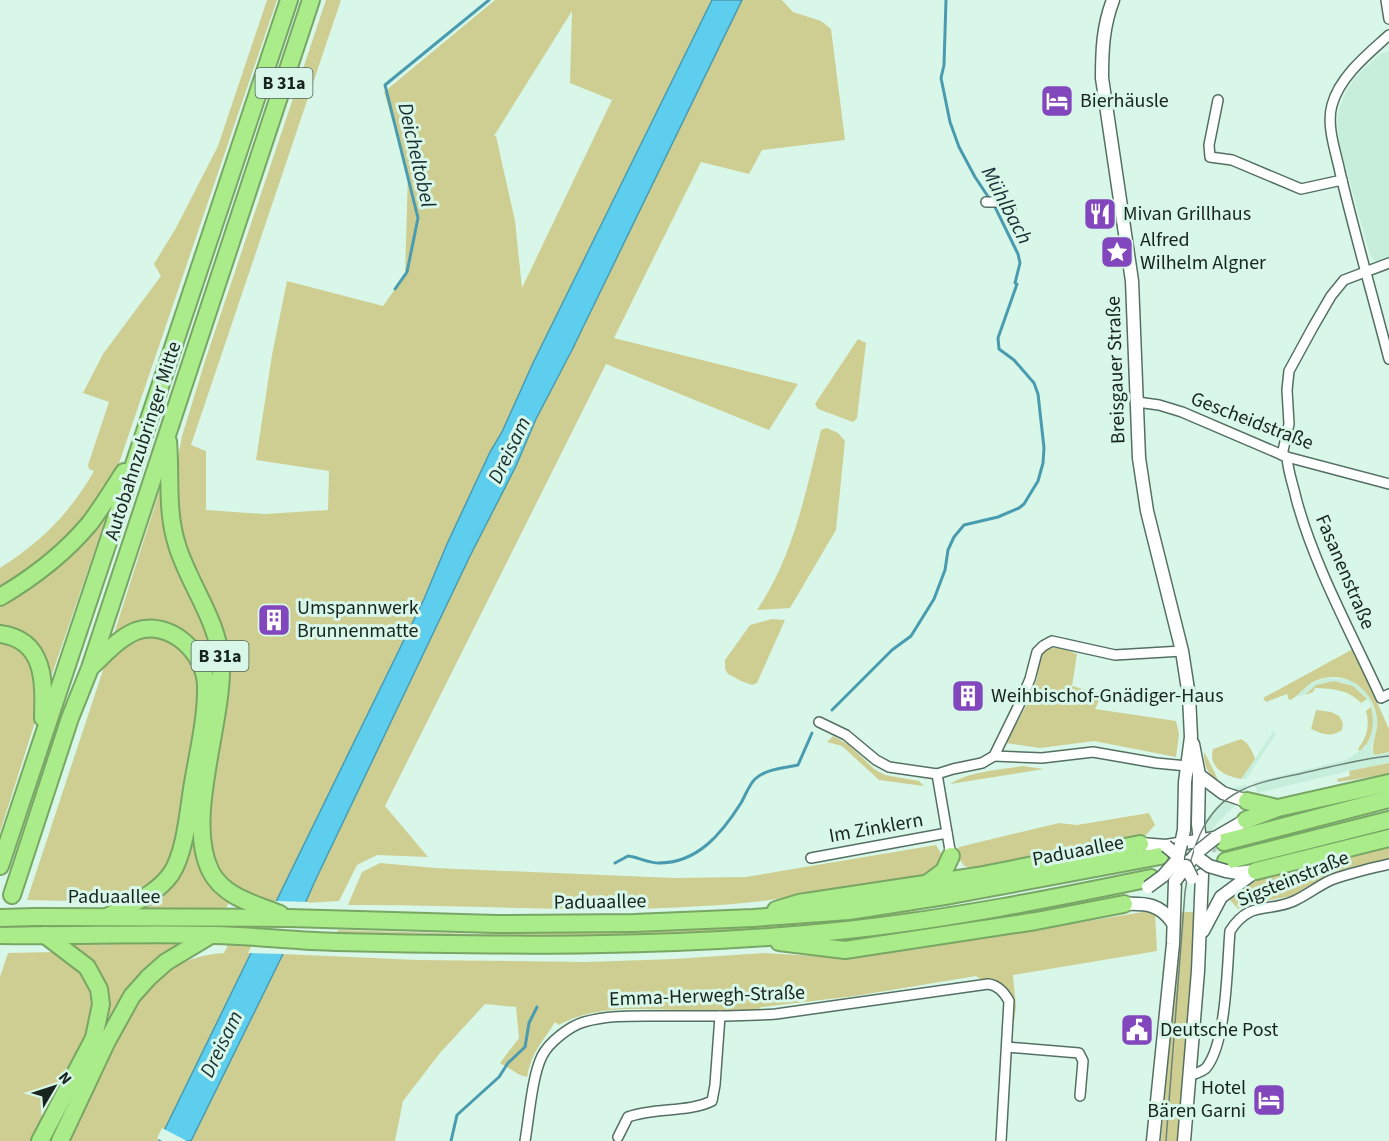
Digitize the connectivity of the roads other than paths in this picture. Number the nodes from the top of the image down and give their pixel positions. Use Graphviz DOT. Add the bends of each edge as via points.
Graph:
graph roads {
  1 [pos="289,0"];
  2 [pos="311,0"];
  3 [pos="1113,0"];
  4 [pos="1386,0"];
  5 [pos="1389,19"];
  6 [pos="1389,35"];
  7 [pos="1218,100"];
  8 [pos="1342,180"];
  9 [pos="986,202"];
  10 [pos="1011,208"];
  11 [pos="1389,263"];
  12 [pos="1366,272"];
  13 [pos="1389,359"];
  14 [pos="1137,402"];
  15 [pos="167,435"];
  16 [pos="138,452"];
  17 [pos="1284,456"];
  18 [pos="1389,484"];
  19 [pos="0,597"];
  20 [pos="0,634"];
  21 [pos="1182,651"];
  22 [pos="90,668"];
  23 [pos="1385,696"];
  24 [pos="819,722"];
  25 [pos="42,735"];
  26 [pos="994,756"];
  27 [pos="1192,764"];
  28 [pos="937,774"];
  29 [pos="1199,775"];
  30 [pos="1389,783"];
  31 [pos="1389,799"];
  32 [pos="1247,801"];
  33 [pos="1278,808"];
  34 [pos="1389,820"];
  35 [pos="1229,832"];
  36 [pos="947,833"];
  37 [pos="1389,838"];
  38 [pos="1190,845"];
  39 [pos="1156,848"];
  40 [pos="951,856"];
  41 [pos="811,858"];
  42 [pos="1389,864"];
  43 [pos="0,866"];
  44 [pos="1226,866"];
  45 [pos="1256,871"];
  46 [pos="978,876"];
  47 [pos="1149,882"];
  48 [pos="927,884"];
  49 [pos="12,895"];
  50 [pos="1124,904"];
  51 [pos="0,918"];
  52 [pos="105,918"];
  53 [pos="289,918"];
  54 [pos="753,918"];
  55 [pos="1173,922"];
  56 [pos="1201,934"];
  57 [pos="0,935"];
  58 [pos="37,935"];
  59 [pos="212,935"];
  60 [pos="743,938"];
  61 [pos="720,1016"];
  62 [pos="1007,1047"];
  63 [pos="1190,1076"];
  64 [pos="1080,1096"];
  65 [pos="618,1137"];
  66 [pos="40,1141"];
  67 [pos="60,1141"];
  68 [pos="525,1141"];
  69 [pos="1001,1141"];
  70 [pos="1153,1141"];
  71 [pos="1184,1141"];
  1 -- 16 [label="highway, Autobahnzubringer Mitte / B 31a"];
  2 -- 15 [label="highway, Autobahnzubringer Mitte / B 31a"];
  3 -- 14 [label="street, Breisgauer Straße" via="1102,44 1102,78 1132,281"];
  4 -- 5 [label="street"];
  6 -- 8 [label="street" via="1361,60 1339,87 1331,106 1330,129"];
  7 -- 8 [label="street" via="1210,157 1232,160 1301,189"];
  8 -- 12 [label="street"];
  9 -- 10 [label="street" via="1000,202"];
  11 -- 12 [label="street, Fasanenstraße"];
  12 -- 13 [label="street"];
  12 -- 17 [label="street, Fasanenstraße" via="1344,279 1337,286 1289,371 1289,424"];
  14 -- 17 [label="street, Gescheidstraße" via="1182,412"];
  14 -- 21 [label="street, Breisgauer Straße" via="1138,452 1148,511"];
  15 -- 22 [label="highway, Autobahnzubringer Mitte / B 31a"];
  15 -- 53 [label="highway, B 31a" via="171,525 184,566 217,639 221,663 201,833 204,854 218,882 232,895"];
  16 -- 19 [label="highway" via="91,522 72,543"];
  16 -- 25 [label="highway, Autobahnzubringer Mitte / B 31a"];
  17 -- 18 [label="street, Gescheidstraße"];
  17 -- 23 [label="street, Fasanenstraße" via="1308,536"];
  20 -- 25 [label="highway, B 31a" via="22,642 39,662 44,687"];
  21 -- 26 [label="street" via="1115,655 1052,642 1043,645 1037,652 1024,696"];
  21 -- 27 [label="street, Breisgauer Straße" via="1189,696"];
  22 -- 49 [label="highway, Autobahnzubringer Mitte / B 31a"];
  22 -- 52 [label="highway" via="130,634 156,630 176,636 196,654 206,684 184,836 172,871 156,890"];
  24 -- 28 [label="street" via="846,735 889,767"];
  25 -- 43 [label="highway, Autobahnzubringer Mitte / B 31a"];
  26 -- 27 [label="street" via="1042,758 1093,752 1156,763"];
  26 -- 28 [label="street" via="982,763"];
  27 -- 29 [label="street, Breisgauer Straße"];
  27 -- 38 [label="street, Breisgauer Straße"];
  28 -- 36 [label="street"];
  29 -- 32 [label="street" via="1223,793"];
  29 -- 38 [label="street, Breisgauer Straße"];
  30 -- 33 [label="highway"];
  31 -- 35 [label="highway"];
  32 -- 33 [label="highway"];
  33 -- 35 [label="highway"];
  34 -- 44 [label="highway"];
  35 -- 38 [label="street, bridge"];
  36 -- 40 [label="street"];
  36 -- 41 [label="street, Im Zinklern"];
  37 -- 45 [label="highway"];
  38 -- 39 [label="street, bridge"];
  38 -- 44 [label="street, bridge" via="1209,866"];
  38 -- 47 [label="street, bridge" via="1163,876"];
  38 -- 55 [label="street, bridge" via="1175,881"];
  38 -- 56 [label="street, bridge" via="1202,912"];
  39 -- 46 [label="highway"];
  39 -- 54 [label="highway, Paduaallee" via="1059,877 849,910"];
  40 -- 46 [label="highway" via="964,871"];
  40 -- 48 [label="highway" via="945,871"];
  42 -- 63 [label="street, Sigsteinstraße" via="1348,874 1292,902 1256,909 1237,920 1230,931 1223,1018 1215,1050 1205,1069"];
  44 -- 45 [label="street" via="1238,873"];
  45 -- 56 [label="street" via="1221,897"];
  46 -- 48 [label="highway"];
  47 -- 50 [label="street"];
  47 -- 60 [label="highway, Paduaallee" via="847,930"];
  48 -- 54 [label="highway" via="799,903"];
  50 -- 55 [label="street" via="1153,904"];
  50 -- 60 [label="highway" via="845,950"];
  51 -- 52 [label="highway, Paduaallee, bridge"];
  52 -- 53 [label="highway, Paduaallee"];
  53 -- 54 [label="highway, Paduaallee" via="496,924"];
  55 -- 70 [label="street"];
  56 -- 63 [label="street"];
  57 -- 58 [label="highway, Paduaallee"];
  58 -- 59 [label="highway, Paduaallee"];
  58 -- 66 [label="highway" via="87,968 99,989 101,1004 94,1038"];
  59 -- 60 [label="highway, Paduaallee" via="333,942 622,943"];
  59 -- 67 [label="highway" via="166,962 132,996"];
  61 -- 62 [label="street, Emma-Herwegh-Straße" via="776,1014 993,984 1009,1001"];
  61 -- 65 [label="street" via="712,1101 643,1111 628,1117"];
  61 -- 68 [label="street, Emma-Herwegh-Straße" via="609,1016 572,1027 542,1055"];
  62 -- 64 [label="street" via="1079,1053 1083,1062"];
  62 -- 69 [label="street"];
  63 -- 71 [label="street"];
}
